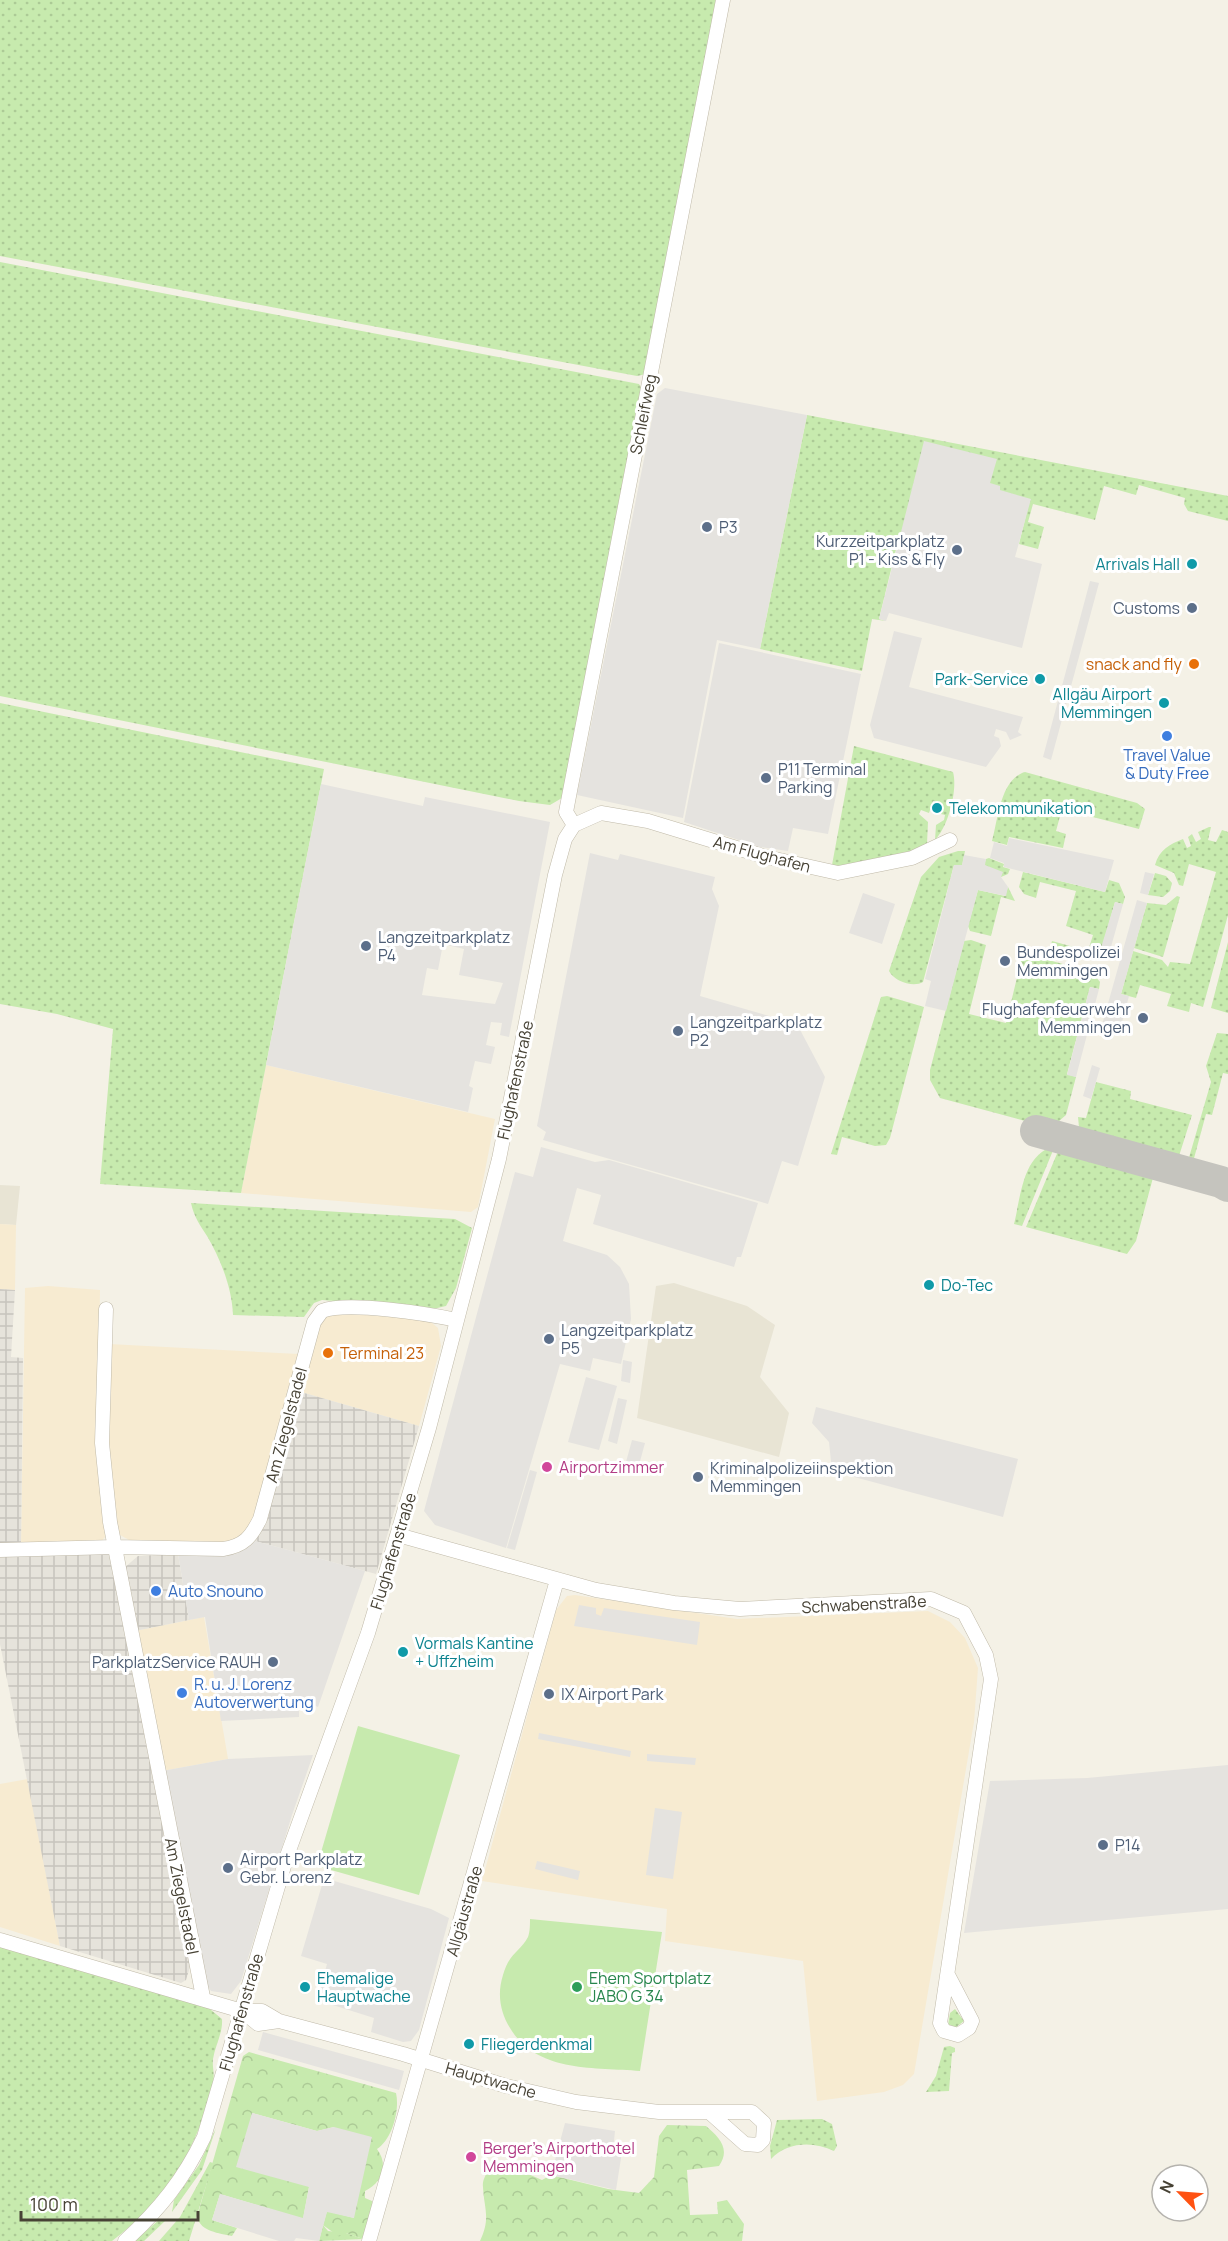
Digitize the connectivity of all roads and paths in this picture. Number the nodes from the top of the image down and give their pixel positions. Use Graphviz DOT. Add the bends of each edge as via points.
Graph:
graph roads {
  1 [pos="723,0"];
  2 [pos="574,825"];
  3 [pos="950,840"];
  4 [pos="106,1309"];
  5 [pos="458,1320"];
  6 [pos="398,1535"];
  7 [pos="114,1547"];
  8 [pos="0,1551"];
  9 [pos="557,1580"];
  10 [pos="0,1940"];
  11 [pos="948,1975"];
  12 [pos="203,1998"];
  13 [pos="242,2011"];
  14 [pos="421,2060"];
  15 [pos="709,2112"];
  16 [pos="125,2241"];
  17 [pos="369,2241"];
  1 -- 2 [label="street, Schleifweg" via="566,812"];
  2 -- 3 [label="street, Am Flughafen" via="612,813 766,857 838,873 912,858"];
  2 -- 5 [label="street, Flughafenstraße" via="565,839 555,875 518,1072"];
  4 -- 7 [label="street, Am Ziegelstadel" via="103,1477"];
  5 -- 6 [label="street, Flughafenstraße"];
  5 -- 7 [label="street, Am Ziegelstadel" via="384,1311 322,1311 314,1322 265,1503 249,1539 223,1550"];
  6 -- 9 [label="street, Schwabenstraße"];
  6 -- 13 [label="street, Flughafenstraße" via="368,1633 300,1815"];
  7 -- 8 [label="street"];
  7 -- 12 [label="street, Am Ziegelstadel"];
  9 -- 11 [label="street, Schwabenstraße" via="624,1596 740,1609 931,1599 964,1612 986,1655 991,1679"];
  9 -- 14 [label="street, Allgäustraße"];
  10 -- 12 [label="street, Hauptwache"];
  12 -- 13 [label="street, Hauptwache"];
  13 -- 14 [label="street, Hauptwache" via="262,2011 279,2021"];
  13 -- 16 [label="street, Flughafenstraße" via="212,2111 189,2169 152,2217"];
  14 -- 15 [label="street, Hauptwache" via="576,2102 625,2109"];
  14 -- 17 [label="street, Allgäustraße"];
}
